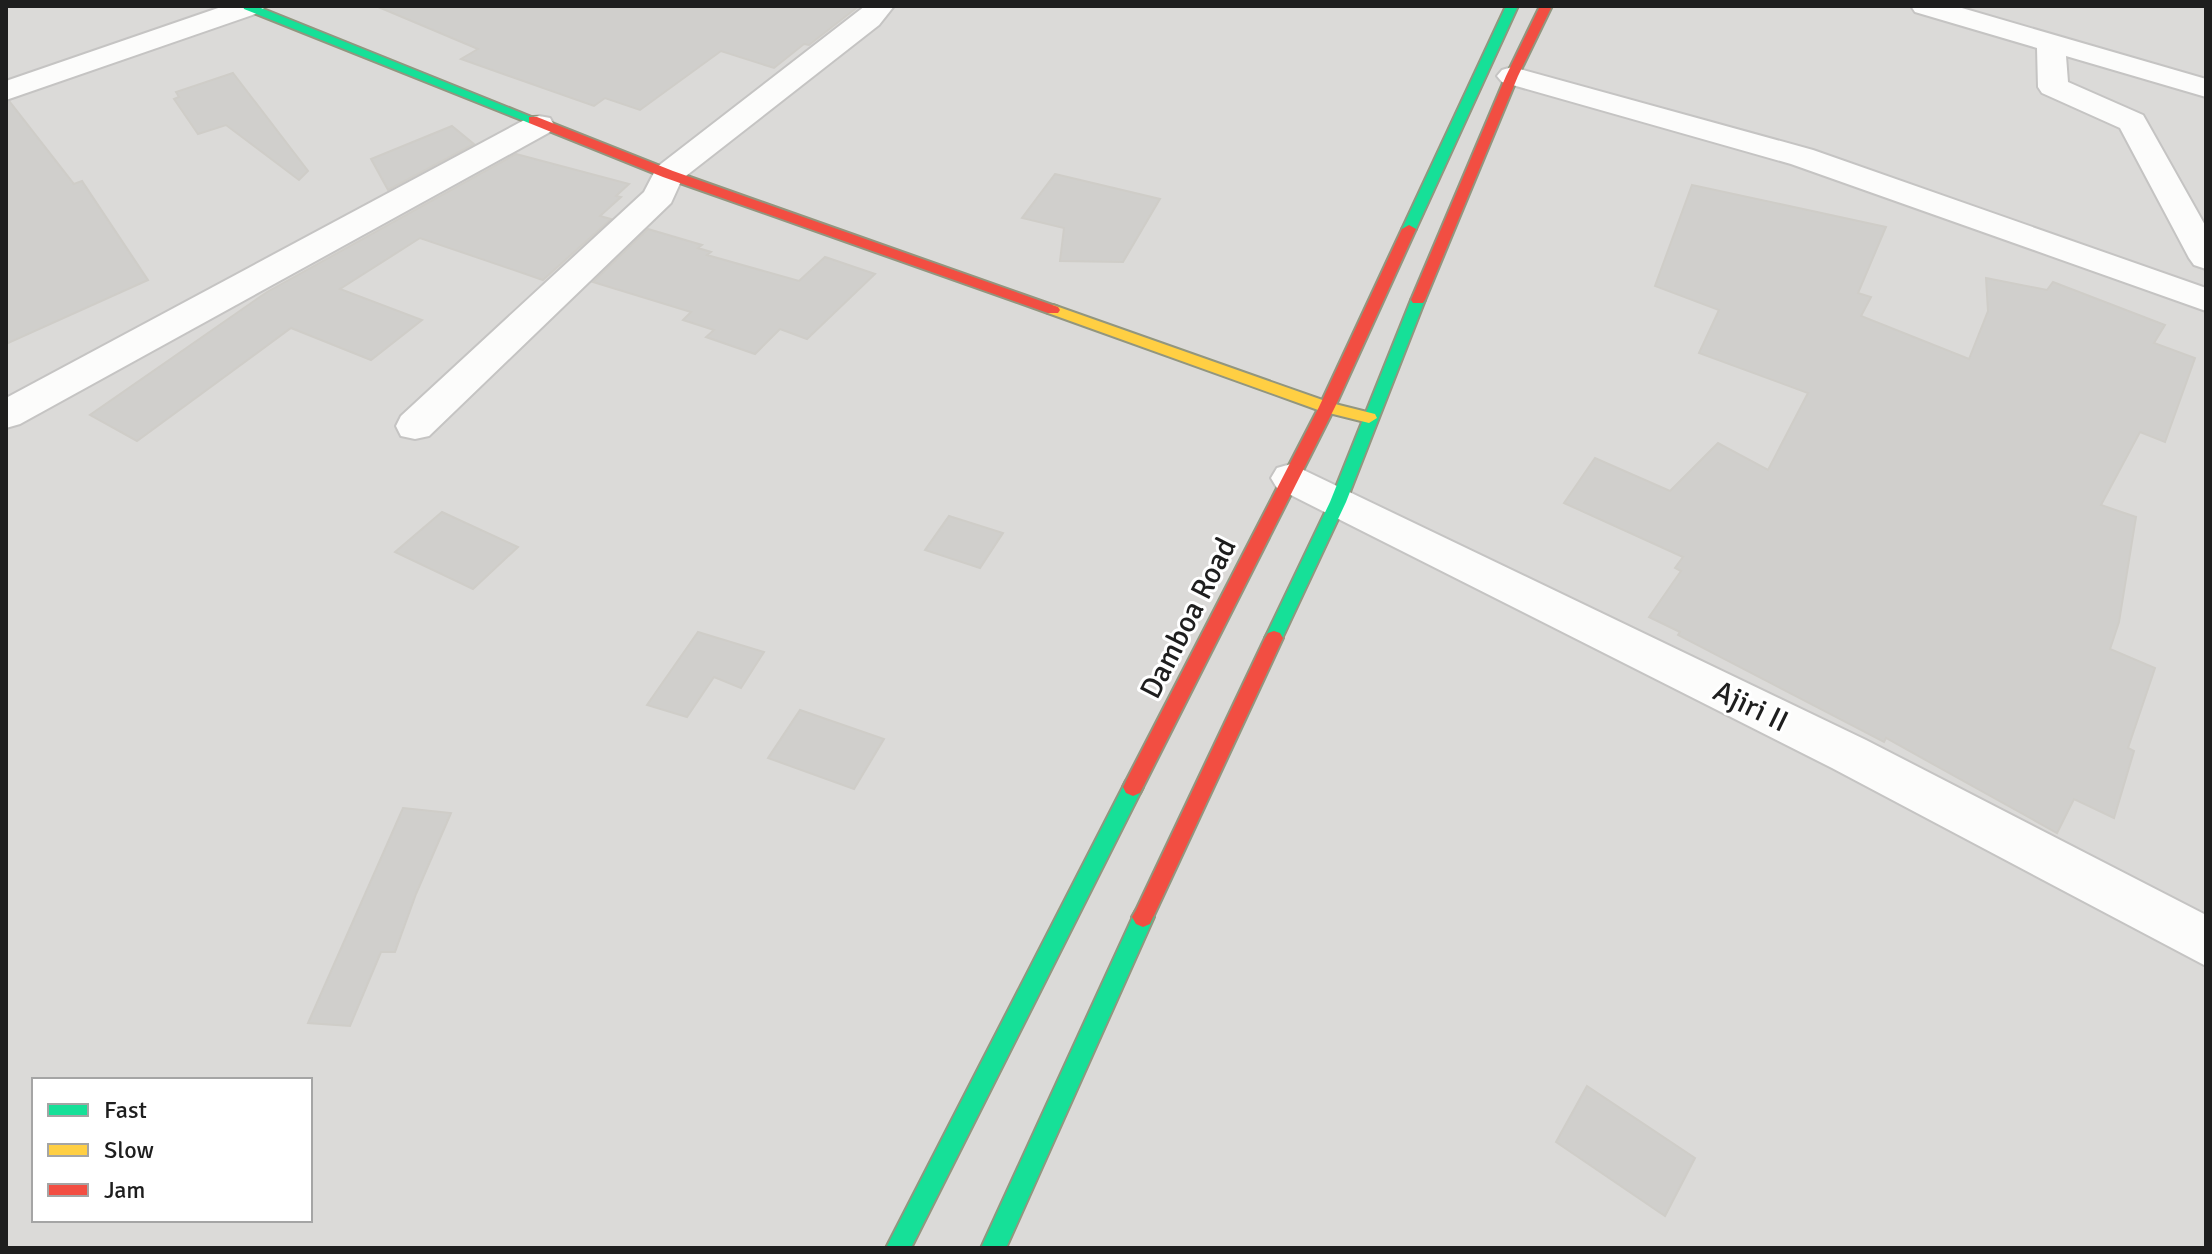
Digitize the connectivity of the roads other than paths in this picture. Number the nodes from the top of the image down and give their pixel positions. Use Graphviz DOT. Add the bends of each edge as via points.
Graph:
graph roads {
  1 [pos="250,6"];
  2 [pos="880,6"];
  3 [pos="1512,6"];
  4 [pos="1546,6"];
  5 [pos="1925,6"];
  6 [pos="2051,43"];
  7 [pos="1512,76"];
  8 [pos="2206,88"];
  9 [pos="6,91"];
  10 [pos="539,125"];
  11 [pos="668,174"];
  12 [pos="2206,258"];
  13 [pos="2206,300"];
  14 [pos="1327,407"];
  15 [pos="9,409"];
  16 [pos="1369,418"];
  17 [pos="415,426"];
  18 [pos="1291,478"];
  19 [pos="1338,502"];
  20 [pos="2206,942"];
  21 [pos="898,1248"];
  22 [pos="993,1248"];
  1 -- 9 [label="street"];
  1 -- 10 [label="main road"];
  2 -- 11 [label="street"];
  3 -- 14 [label="main road, Damboa Road"];
  4 -- 7 [label="main road"];
  5 -- 6 [label="street"];
  6 -- 8 [label="street"];
  6 -- 12 [label="street" via="2053,87 2132,122"];
  7 -- 13 [label="street" via="1802,157"];
  7 -- 16 [label="main road"];
  10 -- 11 [label="main road"];
  10 -- 15 [label="street"];
  11 -- 14 [label="main road"];
  11 -- 17 [label="street" via="659,196"];
  14 -- 16 [label="main road"];
  14 -- 18 [label="main road, Damboa Road"];
  16 -- 19 [label="main road"];
  18 -- 19 [label="street, Ajiri II"];
  18 -- 21 [label="main road, Damboa Road"];
  19 -- 20 [label="street, Ajiri II" via="1835,747"];
  19 -- 22 [label="main road"];
}
